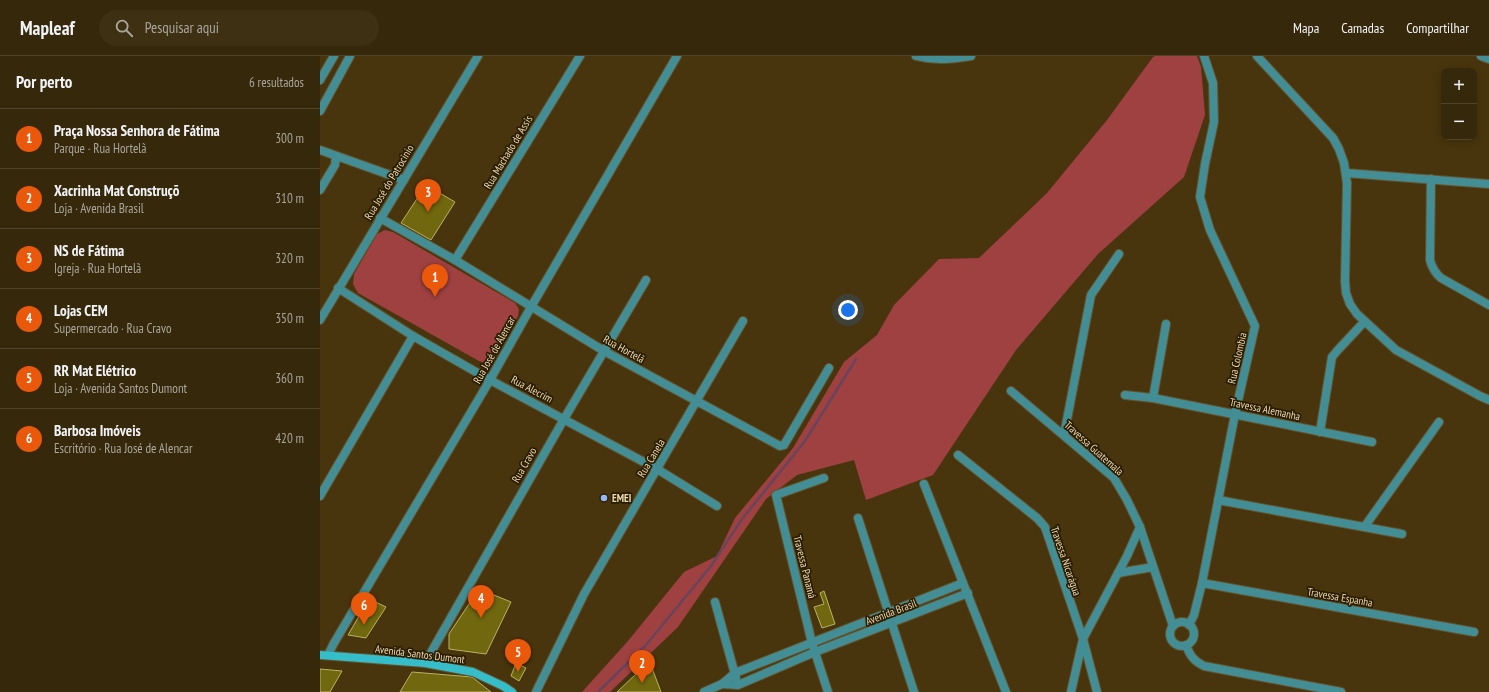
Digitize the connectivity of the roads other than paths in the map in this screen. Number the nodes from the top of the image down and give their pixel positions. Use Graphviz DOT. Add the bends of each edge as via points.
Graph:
graph roads {
  1 [pos="334,56"];
  2 [pos="350,56"];
  3 [pos="478,56"];
  4 [pos="580,56"];
  5 [pos="677,56"];
  6 [pos="916,56"];
  7 [pos="971,56"];
  8 [pos="1204,56"];
  9 [pos="1257,56"];
  10 [pos="1480,56"];
  11 [pos="1489,59"];
  12 [pos="320,80"];
  13 [pos="320,110"];
  14 [pos="320,150"];
  15 [pos="336,156"];
  16 [pos="1346,173"];
  17 [pos="1431,179"];
  18 [pos="404,180"];
  19 [pos="1489,184"];
  20 [pos="320,190"];
  21 [pos="380,218"];
  22 [pos="1119,254"];
  23 [pos="455,260"];
  24 [pos="646,280"];
  25 [pos="338,288"];
  26 [pos="1489,305"];
  27 [pos="531,307"];
  28 [pos="320,320"];
  29 [pos="743,321"];
  30 [pos="1364,322"];
  31 [pos="1166,324"];
  32 [pos="413,336"];
  33 [pos="604,351"];
  34 [pos="829,368"];
  35 [pos="490,380"];
  36 [pos="1011,391"];
  37 [pos="1126,395"];
  38 [pos="1153,398"];
  39 [pos="1489,400"];
  40 [pos="697,401"];
  41 [pos="1235,414"];
  42 [pos="564,419"];
  43 [pos="1439,422"];
  44 [pos="1320,432"];
  45 [pos="1064,435"];
  46 [pos="1372,442"];
  47 [pos="958,455"];
  48 [pos="657,469"];
  49 [pos="824,478"];
  50 [pos="924,484"];
  51 [pos="320,496"];
  52 [pos="1218,500"];
  53 [pos="717,506"];
  54 [pos="858,518"];
  55 [pos="1365,526"];
  56 [pos="1140,527"];
  57 [pos="1402,534"];
  58 [pos="1153,568"];
  59 [pos="1118,573"];
  60 [pos="963,583"];
  61 [pos="1202,583"];
  62 [pos="968,594"];
  63 [pos="715,602"];
  64 [pos="888,613"];
  65 [pos="892,623"];
  66 [pos="1189,624"];
  67 [pos="1173,626"];
  68 [pos="1474,632"];
  69 [pos="1082,639"];
  70 [pos="812,643"];
  71 [pos="1186,645"];
  72 [pos="815,652"];
  73 [pos="324,655"];
  74 [pos="781,655"];
  75 [pos="425,664"];
  76 [pos="786,664"];
  77 [pos="734,673"];
  78 [pos="722,684"];
  79 [pos="738,685"];
  80 [pos="512,692"];
  81 [pos="536,692"];
  82 [pos="704,692"];
  83 [pos="828,692"];
  84 [pos="914,692"];
  85 [pos="1006,692"];
  86 [pos="1071,692"];
  87 [pos="1097,692"];
  88 [pos="1341,692"];
  1 -- 12 [label="street"];
  2 -- 13 [label="street"];
  3 -- 18 [label="street, Rua José do Patrocinio"];
  4 -- 23 [label="street, Rua Machado de Assis"];
  5 -- 27 [label="street, Rua José de Alencar"];
  6 -- 7 [label="street" via="931,60"];
  8 -- 41 [label="street, Rua Colombia" via="1213,83 1214,122 1200,197 1210,230 1255,326"];
  9 -- 16 [label="street" via="1333,138 1342,156"];
  10 -- 11 [label="street"];
  14 -- 15 [label="street"];
  15 -- 18 [label="street"];
  15 -- 20 [label="street" via="335,165"];
  16 -- 17 [label="street"];
  16 -- 30 [label="street" via="1346,293 1350,304"];
  17 -- 19 [label="street"];
  17 -- 26 [label="street" via="1431,267 1441,278"];
  18 -- 21 [label="street, Rua José do Patrocinio"];
  21 -- 23 [label="street, Rua Hortelã"];
  21 -- 25 [label="street, Rua José do Patrocinio"];
  22 -- 45 [label="street" via="1091,294"];
  23 -- 27 [label="street, Rua Hortelã"];
  24 -- 33 [label="street, Rua Cravo"];
  25 -- 28 [label="street, Rua José do Patrocinio"];
  25 -- 32 [label="street, Rua Alecrim"];
  27 -- 33 [label="street, Rua Hortelã"];
  27 -- 35 [label="street, Rua José de Alencar"];
  29 -- 40 [label="street, Rua Canela"];
  30 -- 39 [label="street" via="1396,350"];
  30 -- 44 [label="street" via="1332,357"];
  31 -- 38 [label="street"];
  32 -- 35 [label="street, Rua Alecrim"];
  32 -- 51 [label="street"];
  33 -- 40 [label="street, Rua Hortelã"];
  33 -- 42 [label="street, Rua Cravo"];
  34 -- 40 [label="street, Rua Hortelã" via="784,445 780,446"];
  35 -- 42 [label="street, Rua Alecrim"];
  35 -- 73 [label="street, Rua José de Alencar" via="334,643"];
  36 -- 45 [label="street, Travessa Guatemala"];
  37 -- 38 [label="street, Travessa Alemanha"];
  38 -- 41 [label="street, Travessa Alemanha"];
  40 -- 48 [label="street, Rua Canela"];
  41 -- 44 [label="street, Travessa Alemanha"];
  41 -- 52 [label="street, Rua Colombia"];
  42 -- 48 [label="street, Rua Alecrim"];
  42 -- 75 [label="street, Rua Cravo"];
  43 -- 55 [label="street"];
  44 -- 46 [label="street, Travessa Alemanha"];
  45 -- 56 [label="street, Travessa Guatemala" via="1114,478"];
  47 -- 69 [label="street, Travessa Nicarágua" via="1037,518 1045,528"];
  48 -- 53 [label="street, Rua Alecrim"];
  48 -- 81 [label="street, Rua Canela" via="584,594"];
  49 -- 70 [label="street, Travessa Panamá" via="776,495"];
  50 -- 60 [label="street"];
  52 -- 55 [label="street"];
  52 -- 61 [label="street, Rua Colombia"];
  54 -- 64 [label="street"];
  55 -- 57 [label="street"];
  56 -- 58 [label="street, Travessa Guatemala"];
  56 -- 59 [label="street"];
  58 -- 59 [label="street"];
  58 -- 67 [label="street, Travessa Guatemala"];
  59 -- 69 [label="street"];
  60 -- 62 [label="street"];
  60 -- 64 [label="street, Avenida Brasil"];
  61 -- 66 [label="street, Rua Colombia" via="1194,615"];
  61 -- 68 [label="street, Travessa Espanha"];
  62 -- 65 [label="street, Avenida Brasil"];
  62 -- 85 [label="street"];
  63 -- 77 [label="street"];
  64 -- 65 [label="street"];
  64 -- 70 [label="street, Avenida Brasil"];
  65 -- 72 [label="street, Avenida Brasil"];
  65 -- 84 [label="street"];
  66 -- 67 [label="street" via="1181,622"];
  66 -- 71 [label="street" via="1194,636"];
  67 -- 71 [label="street" via="1170,633 1172,640 1178,645"];
  69 -- 86 [label="street"];
  69 -- 87 [label="street, Travessa Nicarágua"];
  70 -- 72 [label="street, Travessa Panamá"];
  70 -- 74 [label="street, Avenida Brasil"];
  71 -- 88 [label="street" via="1194,660 1204,666"];
  72 -- 76 [label="street, Avenida Brasil"];
  72 -- 83 [label="street, Travessa Panamá"];
  73 -- 75 [label="street, Avenida Santos Dumont"];
  74 -- 76 [label="street"];
  74 -- 77 [label="street, Avenida Brasil"];
  75 -- 80 [label="street, Avenida Santos Dumont" via="474,672"];
  76 -- 79 [label="street, Avenida Brasil"];
  77 -- 78 [label="street, Avenida Brasil"];
  77 -- 79 [label="street"];
  78 -- 79 [label="street, Avenida Brasil"];
  78 -- 82 [label="street, Avenida Brasil"];
}
